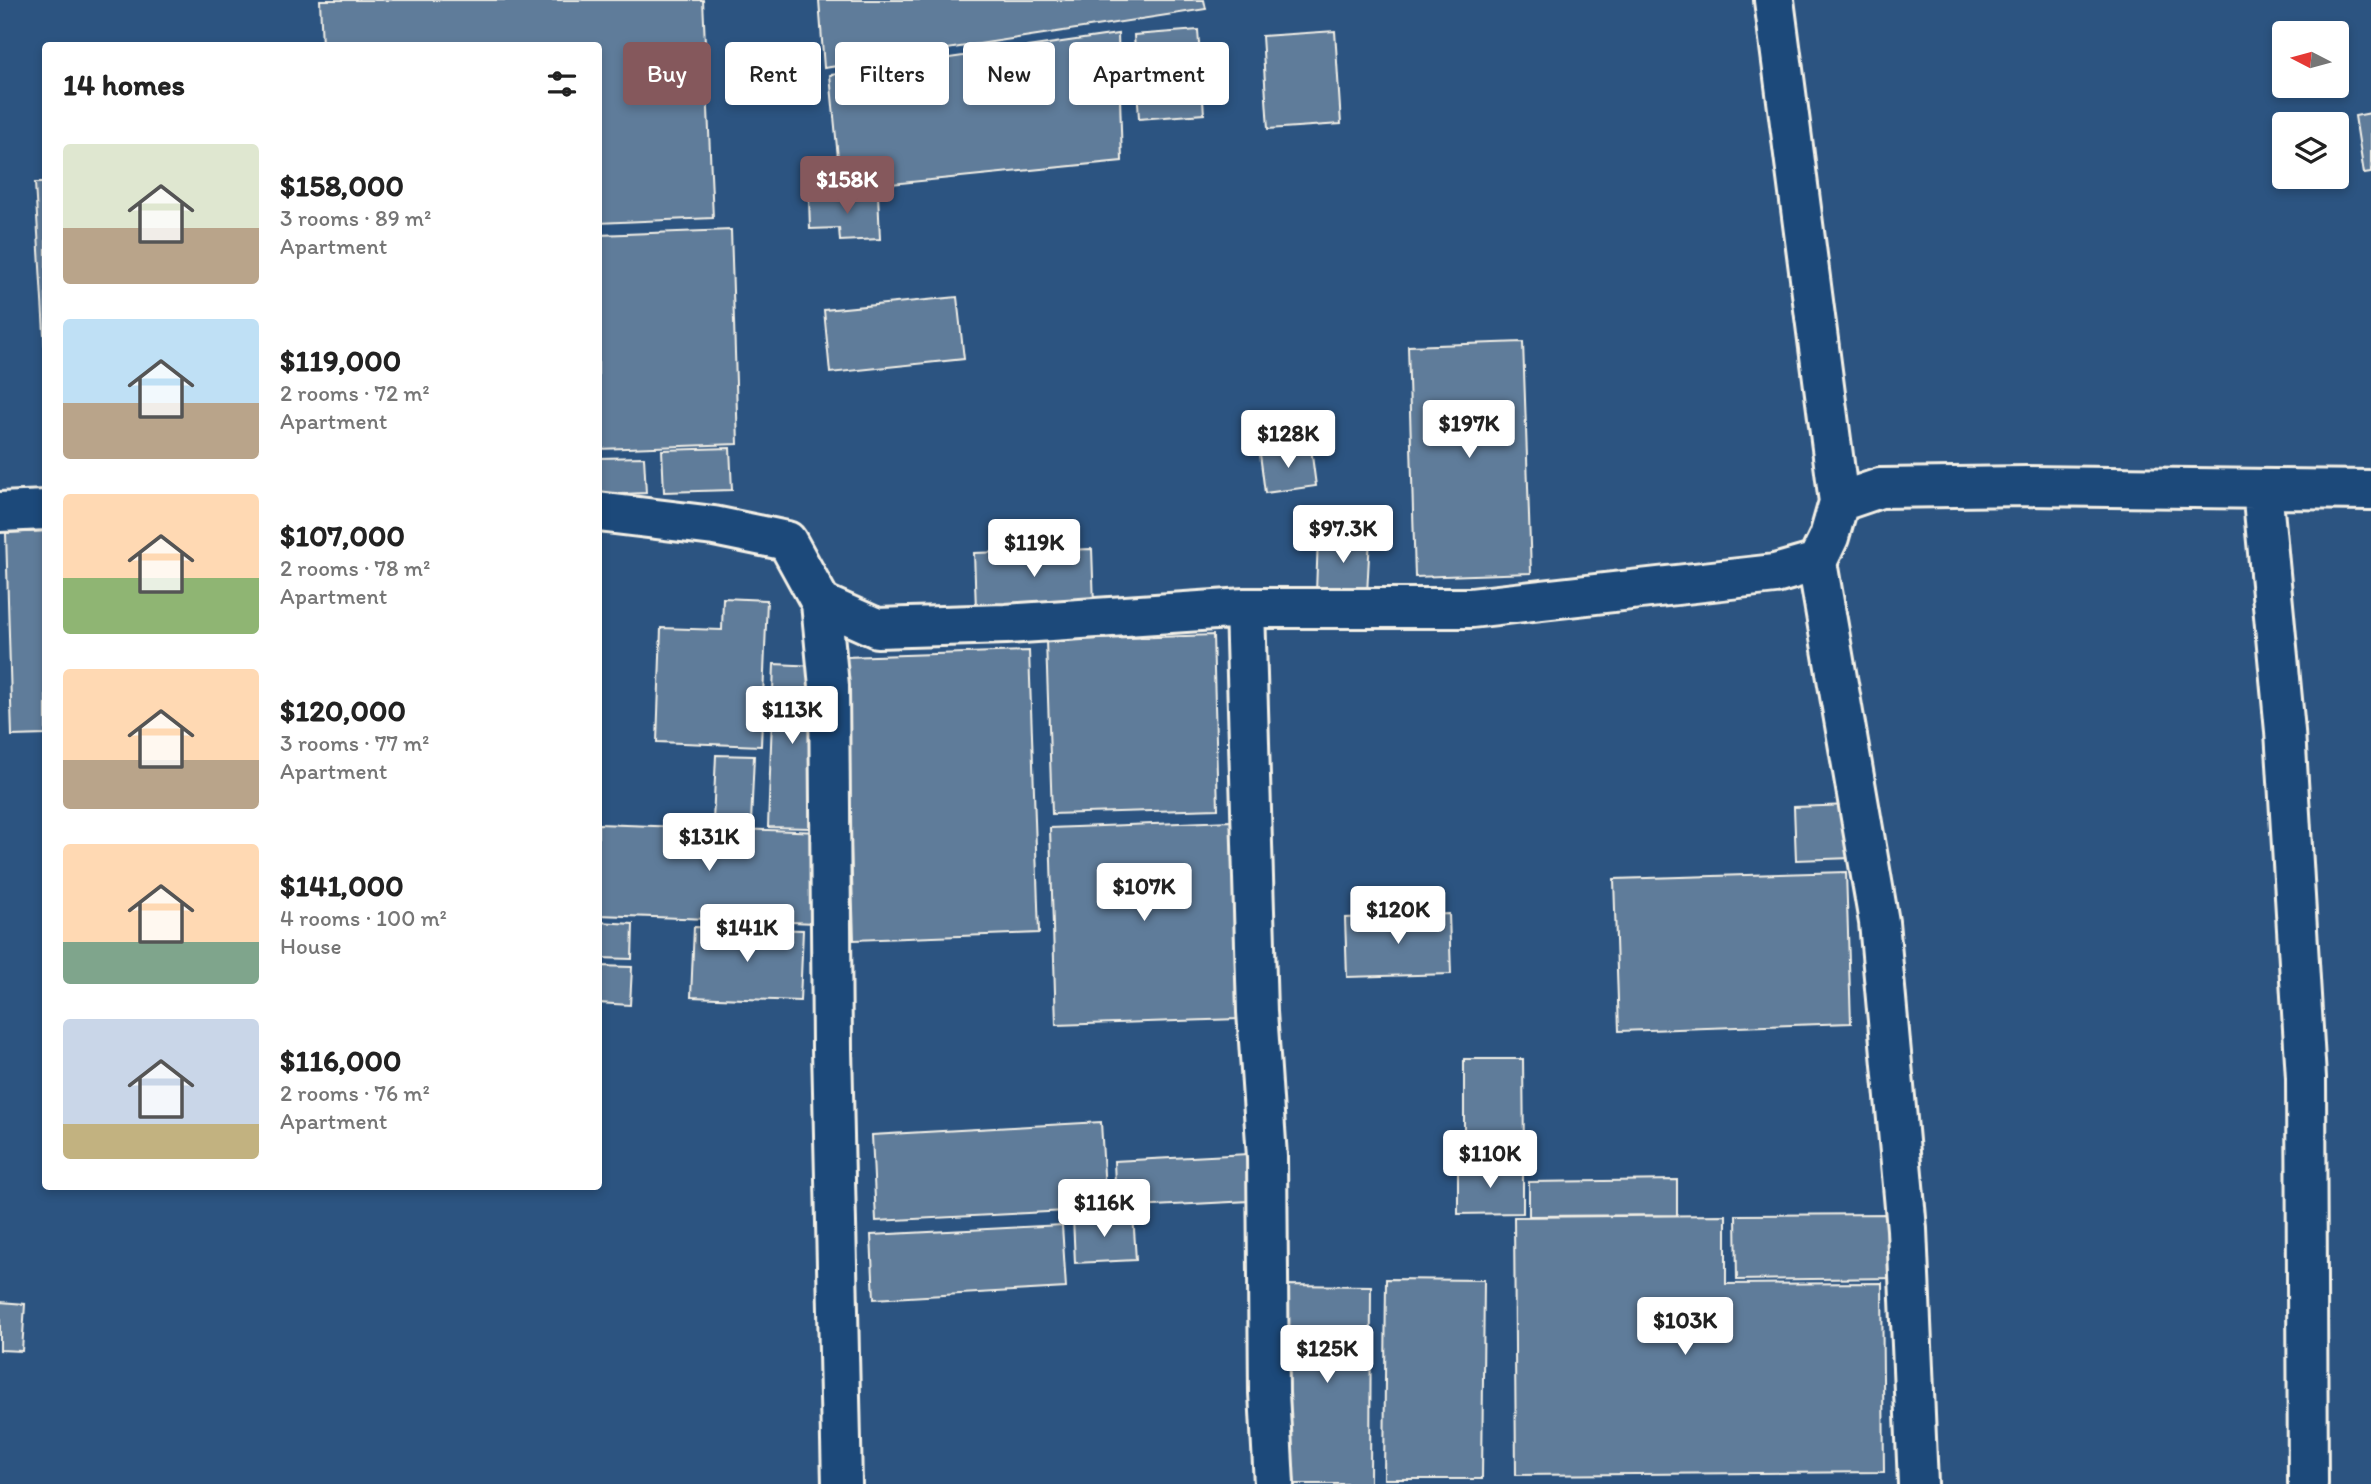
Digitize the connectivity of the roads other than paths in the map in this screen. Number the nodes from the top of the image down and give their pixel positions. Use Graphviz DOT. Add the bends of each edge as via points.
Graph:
graph roads {
  1 [pos="1774,0"];
  2 [pos="2262,489"];
  3 [pos="2371,490"];
  4 [pos="1839,502"];
  5 [pos="42,510"];
  6 [pos="0,512"];
  7 [pos="602,512"];
  8 [pos="1817,562"];
  9 [pos="821,603"];
  10 [pos="1245,608"];
  11 [pos="842,1484"];
  12 [pos="1274,1484"];
  13 [pos="1918,1484"];
  14 [pos="2308,1484"];
  1 -- 4 [label="street"];
  2 -- 3 [label="street"];
  2 -- 4 [label="street" via="1880,488"];
  2 -- 14 [label="street" via="2285,731 2306,1078"];
  4 -- 8 [label="street"];
  5 -- 6 [label="street"];
  7 -- 9 [label="street" via="714,526 787,541"];
  8 -- 10 [label="street" via="1775,574 1471,608"];
  8 -- 13 [label="street" via="1879,922 1907,1229"];
  9 -- 10 [label="street" via="877,628"];
  9 -- 11 [label="street" via="830,685"];
  10 -- 12 [label="street" via="1255,984 1267,1157"];
}
